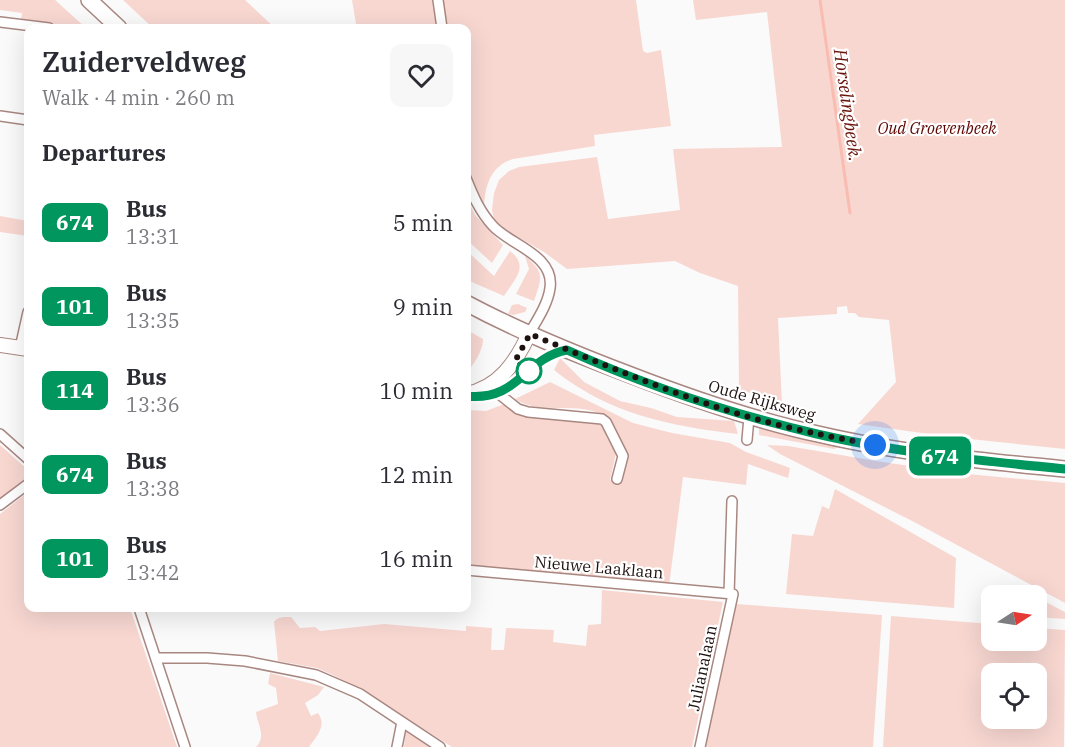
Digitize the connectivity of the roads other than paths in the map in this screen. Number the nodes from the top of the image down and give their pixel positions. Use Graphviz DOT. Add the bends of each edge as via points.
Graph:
graph roads {
  1 [pos="89,0"];
  2 [pos="438,0"];
  3 [pos="0,22"];
  4 [pos="115,24"];
  5 [pos="441,24"];
  6 [pos="24,25"];
  7 [pos="0,116"];
  8 [pos="24,119"];
  9 [pos="471,191"];
  10 [pos="471,305"];
  11 [pos="530,334"];
  12 [pos="0,345"];
  13 [pos="24,348"];
  14 [pos="489,386"];
  15 [pos="471,392"];
  16 [pos="749,417"];
  17 [pos="0,434"];
  18 [pos="747,440"];
  19 [pos="24,455"];
  20 [pos="1065,469"];
  21 [pos="617,479"];
  22 [pos="24,487"];
  23 [pos="732,501"];
  24 [pos="0,505"];
  25 [pos="471,570"];
  26 [pos="731,594"];
  27 [pos="140,612"];
  28 [pos="156,658"];
  29 [pos="402,722"];
  30 [pos="185,747"];
  31 [pos="397,747"];
  32 [pos="440,747"];
  33 [pos="700,747"];
  1 -- 4 [label="main road"];
  2 -- 5 [label="street"];
  3 -- 6 [label="street"];
  7 -- 8 [label="street"];
  9 -- 11 [label="street" via="494,228 547,269 550,289"];
  10 -- 11 [label="main road, Oude Rijksweg"];
  11 -- 14 [label="main road" via="515,361"];
  11 -- 16 [label="main road, Oude Rijksweg" via="693,399"];
  12 -- 13 [label="main road"];
  14 -- 15 [label="main road"];
  14 -- 21 [label="street" via="518,409 528,412 602,419 622,456"];
  16 -- 18 [label="street"];
  16 -- 20 [label="main road, Oude Rijksweg" via="875,445"];
  17 -- 19 [label="street"];
  22 -- 24 [label="street"];
  23 -- 26 [label="street"];
  25 -- 26 [label="street, Nieuwe Laaklaan"];
  26 -- 33 [label="street, Julianalaan"];
  27 -- 28 [label="street"];
  28 -- 29 [label="street" via="245,661 316,675 360,694"];
  28 -- 30 [label="street"];
  29 -- 31 [label="street"];
  29 -- 32 [label="street"];
}
